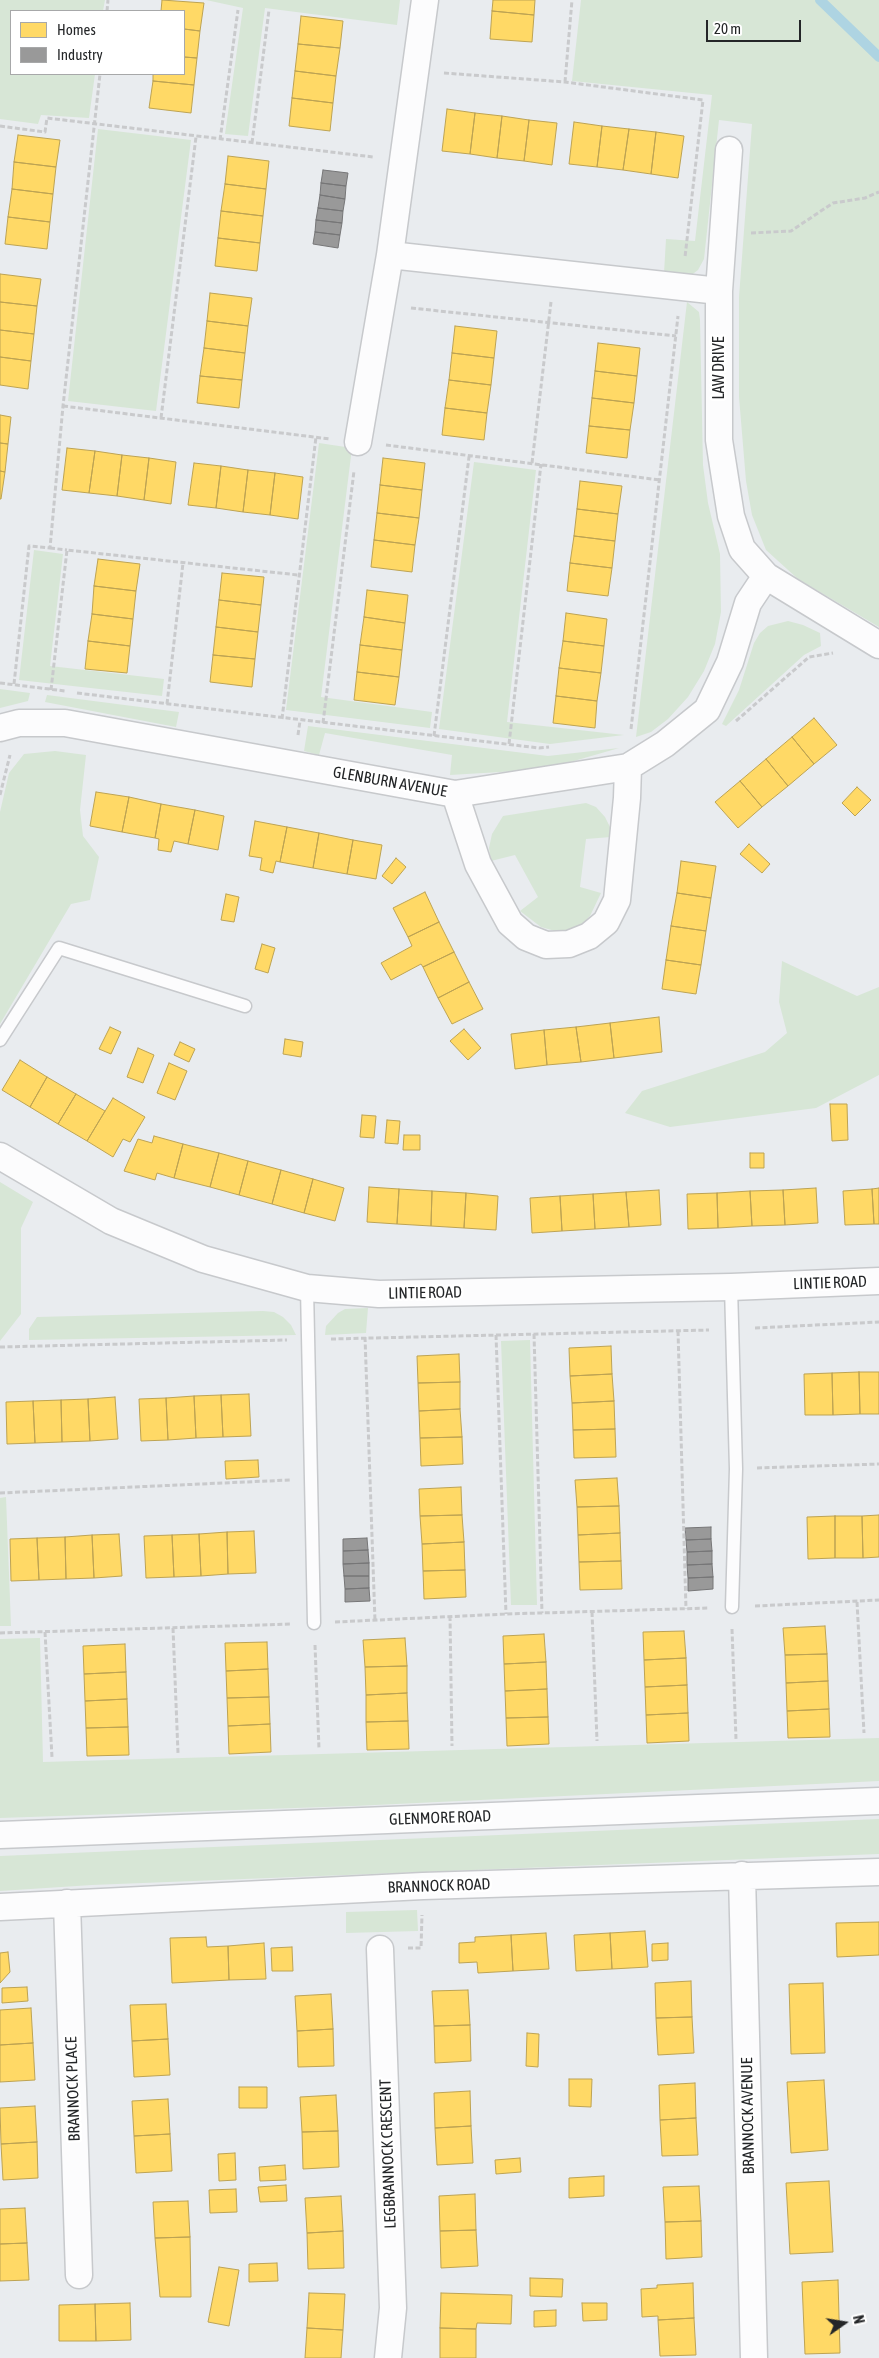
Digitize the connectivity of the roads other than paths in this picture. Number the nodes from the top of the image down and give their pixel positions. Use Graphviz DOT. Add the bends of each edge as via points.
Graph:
graph roads {
  1 [pos="425,0"];
  2 [pos="729,150"];
  3 [pos="390,255"];
  4 [pos="720,291"];
  5 [pos="358,442"];
  6 [pos="766,576"];
  7 [pos="879,645"];
  8 [pos="0,728"];
  9 [pos="628,767"];
  10 [pos="456,794"];
  11 [pos="245,1006"];
  12 [pos="0,1040"];
  13 [pos="0,1156"];
  14 [pos="879,1281"];
  15 [pos="731,1287"];
  16 [pos="307,1288"];
  17 [pos="732,1607"];
  18 [pos="314,1623"];
  19 [pos="879,1801"];
  20 [pos="0,1835"];
  21 [pos="879,1872"];
  22 [pos="742,1875"];
  23 [pos="67,1903"];
  24 [pos="0,1907"];
  25 [pos="380,1949"];
  26 [pos="79,2275"];
  27 [pos="388,2358"];
  28 [pos="754,2358"];
  1 -- 3 [label="street"];
  2 -- 4 [label="street, LAW DRIVE"];
  3 -- 4 [label="street"];
  3 -- 5 [label="street"];
  4 -- 6 [label="street, LAW DRIVE" via="719,440 731,516 742,549"];
  6 -- 7 [label="street, LAW DRIVE"];
  6 -- 9 [label="street, GLENBURN AVENUE" via="748,603 730,662 707,710 673,738"];
  8 -- 10 [label="street, GLENBURN AVENUE" via="19,723 65,723"];
  9 -- 10 [label="street, GLENBURN AVENUE"];
  9 -- 10 [label="street" via="628,798 616,900 606,922 589,936 569,944 546,945 526,937 510,923 478,864"];
  11 -- 12 [label="lane" via="59,948"];
  13 -- 16 [label="street, LINTIE ROAD" via="111,1221 203,1260"];
  14 -- 15 [label="street, LINTIE ROAD"];
  15 -- 16 [label="street, LINTIE ROAD" via="379,1294"];
  15 -- 17 [label="lane" via="736,1469"];
  16 -- 18 [label="lane"];
  19 -- 20 [label="street, GLENMORE ROAD"];
  21 -- 22 [label="street, BRANNOCK ROAD"];
  22 -- 23 [label="street, BRANNOCK ROAD"];
  22 -- 28 [label="street, BRANNOCK AVENUE"];
  23 -- 24 [label="street, BRANNOCK ROAD"];
  23 -- 26 [label="street, BRANNOCK PLACE"];
  25 -- 27 [label="street, LEGBRANNOCK CRESCENT" via="393,2308"];
}
